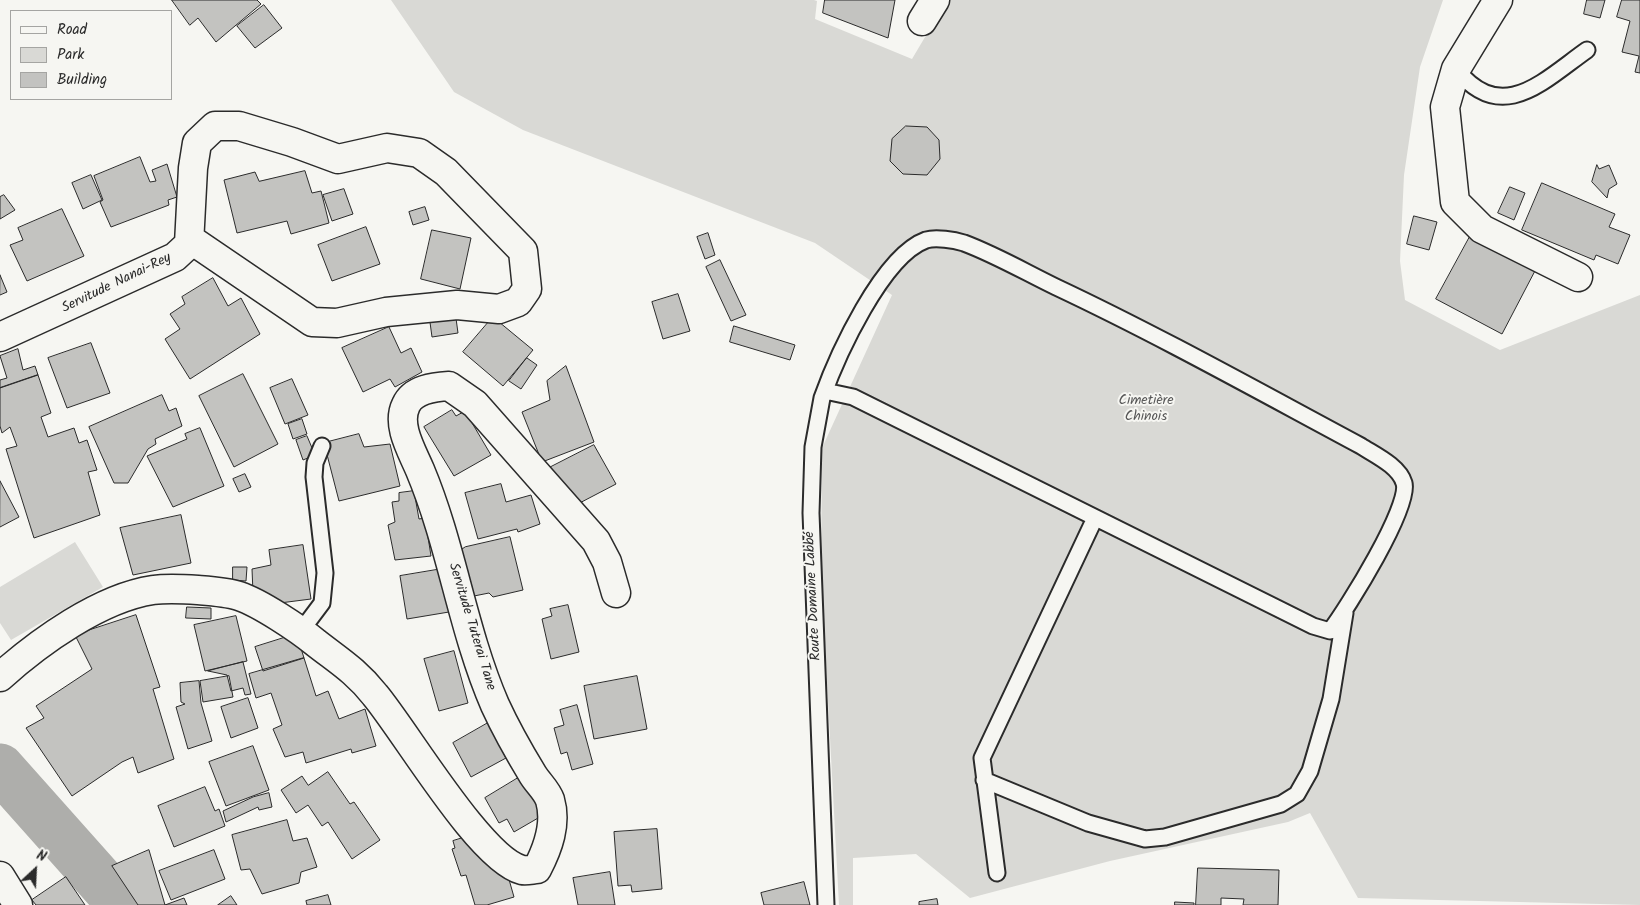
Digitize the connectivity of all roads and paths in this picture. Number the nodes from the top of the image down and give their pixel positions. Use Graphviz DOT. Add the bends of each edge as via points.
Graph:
graph roads {
  1 [pos="1498,0"];
  2 [pos="1587,50"];
  3 [pos="1456,69"];
  4 [pos="190,239"];
  5 [pos="1578,277"];
  6 [pos="0,337"];
  7 [pos="825,391"];
  8 [pos="322,446"];
  9 [pos="1096,518"];
  10 [pos="616,593"];
  11 [pos="1345,611"];
  12 [pos="301,631"];
  13 [pos="0,677"];
  14 [pos="984,780"];
  15 [pos="997,873"];
  16 [pos="0,876"];
  17 [pos="18,905"];
  18 [pos="826,905"];
  1 -- 3 [label="street"];
  2 -- 3 [label="lane" via="1532,90 1508,98 1489,94 1469,84"];
  3 -- 5 [label="street" via="1444,107 1455,202 1482,229"];
  4 -- 4 [label="street" via="197,143 215,126 239,126 338,159 387,148 419,154 446,172 523,251 527,289 518,302 499,309 457,305 386,312 337,323 312,322"];
  4 -- 6 [label="street, Servitude Nanai-Rey" via="175,257"];
  7 -- 9 [label="lane" via="854,397"];
  7 -- 11 [label="lane, Route Domaine Labbé" via="843,348 870,298 891,269 927,240 962,242 1177,346 1388,463 1404,480 1406,491 1398,514"];
  7 -- 18 [label="lane, Route Domaine Labbé" via="813,447 811,513"];
  8 -- 12 [label="lane" via="314,476 324,564 322,603"];
  9 -- 11 [label="lane" via="1313,626 1330,631"];
  9 -- 14 [label="lane" via="982,758"];
  10 -- 12 [label="street, Servitude Tuterai Tane" via="607,562 596,541 475,404 449,386 418,392 406,404 402,419 407,438 431,496 480,666 510,734 549,798 553,817 548,848 537,869 523,870 511,864 481,838 375,695 350,667"];
  11 -- 14 [label="lane" via="1331,700 1310,771 1297,794 1281,804 1165,837 1145,839 1088,824"];
  12 -- 13 [label="street, Servitude Tuterai Tane" via="240,596 207,590 152,590 112,602 66,627"];
  14 -- 15 [label="lane"];
  16 -- 17 [label="street"];
}
